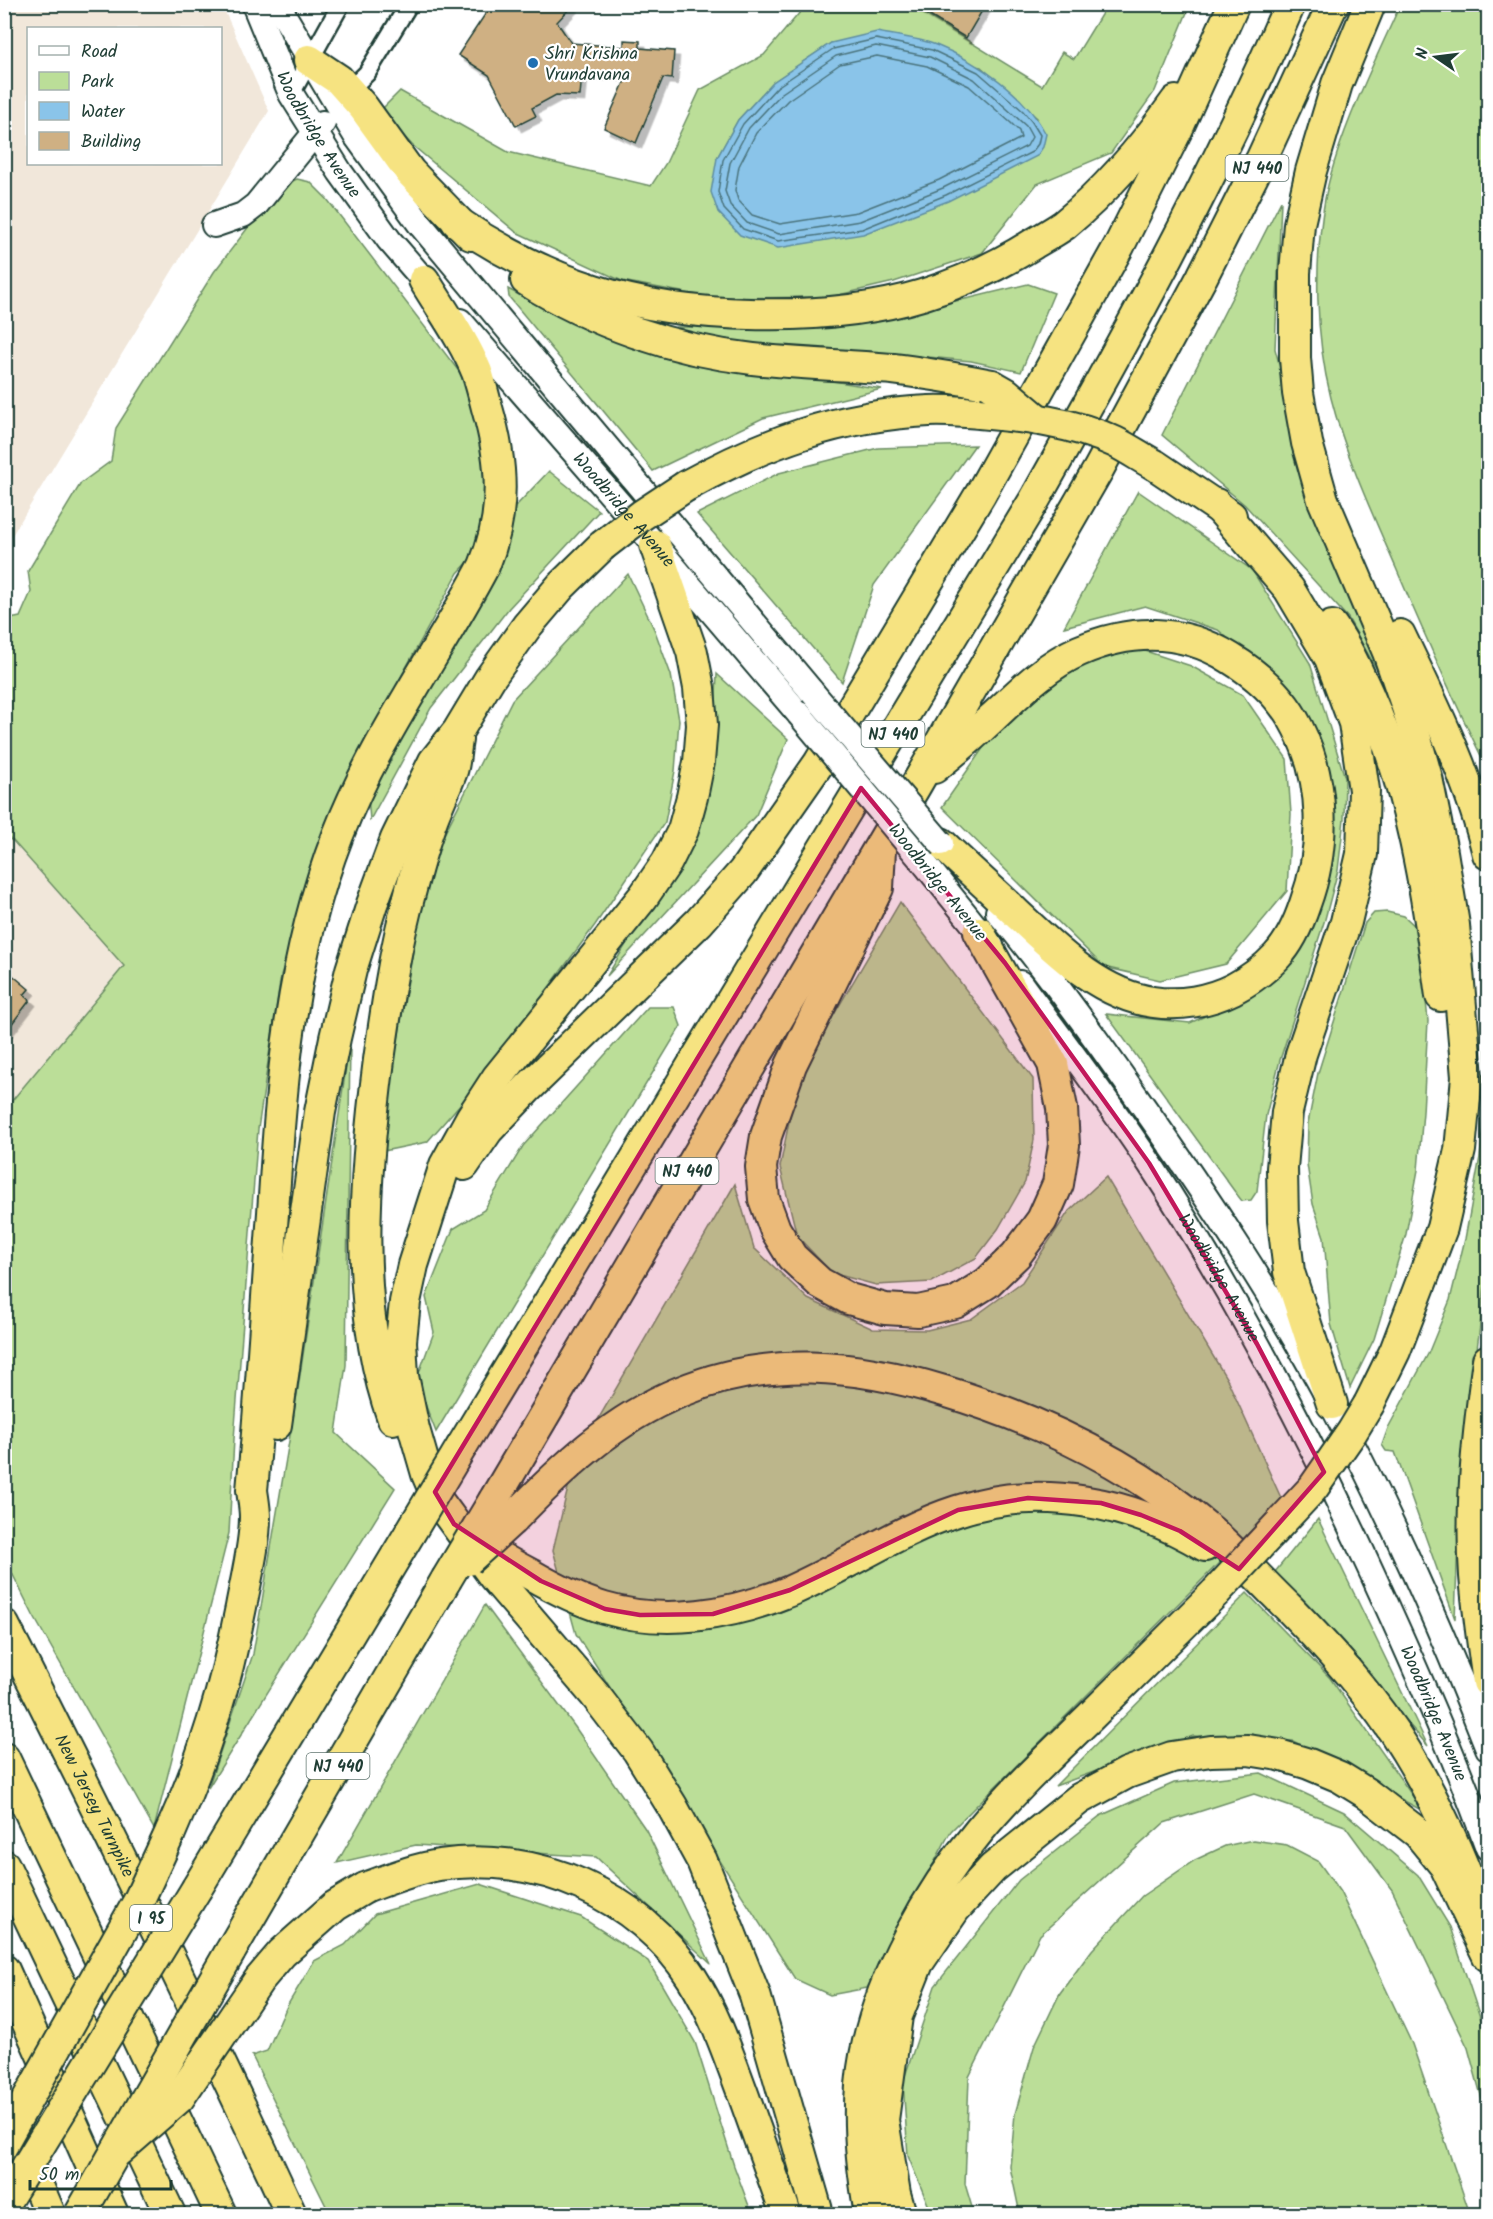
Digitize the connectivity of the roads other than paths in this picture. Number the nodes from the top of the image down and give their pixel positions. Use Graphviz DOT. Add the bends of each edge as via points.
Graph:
graph roads {
  1 [pos="254,4"];
  2 [pos="277,4"];
  3 [pos="341,4"];
  4 [pos="409,4"];
  5 [pos="1290,4"];
  6 [pos="1333,4"];
  7 [pos="1370,4"];
  8 [pos="1228,18"];
  9 [pos="309,60"];
  10 [pos="291,94"];
  11 [pos="342,97"];
  12 [pos="316,134"];
  13 [pos="457,222"];
  14 [pos="214,225"];
  15 [pos="424,280"];
  16 [pos="1295,358"];
  17 [pos="1038,420"];
  18 [pos="1216,504"];
  19 [pos="655,544"];
  20 [pos="458,731"];
  21 [pos="916,785"];
  22 [pos="881,843"];
  23 [pos="932,853"];
  24 [pos="1488,854"];
  25 [pos="980,932"];
  26 [pos="425,1230"];
  27 [pos="1416,1302"];
  28 [pos="1488,1360"];
  29 [pos="1332,1404"];
  30 [pos="427,1474"];
  31 [pos="503,1510"];
  32 [pos="255,1517"];
  33 [pos="454,1524"];
  34 [pos="1276,1596"];
  35 [pos="4,1625"];
  36 [pos="1488,1682"];
  37 [pos="1488,1748"];
  38 [pos="4,1758"];
  39 [pos="1488,1848"];
  40 [pos="4,1866"];
  41 [pos="1488,1932"];
  42 [pos="1488,1956"];
  43 [pos="4,1970"];
  44 [pos="4,2107"];
  45 [pos="4,2141"];
  46 [pos="118,2151"];
  47 [pos="4,2205"];
  48 [pos="48,2211"];
  49 [pos="80,2214"];
  50 [pos="113,2214"];
  51 [pos="170,2214"];
  52 [pos="221,2214"];
  53 [pos="291,2214"];
  54 [pos="786,2214"];
  55 [pos="818,2214"];
  56 [pos="870,2214"];
  57 [pos="901,2214"];
  1 -- 10 [label="main road, Woodbridge Avenue"];
  2 -- 9 [label="main road, Woodbridge Avenue"];
  3 -- 9 [label="street"];
  4 -- 11 [label="street" via="367,72"];
  5 -- 47 [label="highway, NJ 440, bridge" via="1170,254 1035,500"];
  6 -- 21 [label="highway, NJ 440" via="1261,160 1175,328 1098,470"];
  7 -- 16 [label="highway" via="1337,84 1301,213 1295,273"];
  8 -- 13 [label="highway" via="1156,129 1102,191 1062,226 1020,252 970,278 920,295 820,312 752,314 680,308 636,301 560,278 500,249"];
  8 -- 26 [label="highway" via="1119,246 970,512 819,763 743,872 699,922 488,1130"];
  9 -- 10 [label="street"];
  9 -- 11 [label="highway" via="339,80"];
  10 -- 12 [label="main road, Woodbridge Avenue"];
  11 -- 12 [label="main road"];
  11 -- 13 [label="highway"];
  11 -- 23 [label="main road, Woodbridge Avenue, bridge" via="356,136 419,223 812,692"];
  12 -- 14 [label="main road" via="256,205 243,215"];
  12 -- 15 [label="main road, Woodbridge Avenue" via="389,240"];
  13 -- 17 [label="highway, bridge" via="520,276 551,295 590,315 668,342 751,359 896,370 992,385"];
  15 -- 19 [label="main road, Woodbridge Avenue"];
  15 -- 32 [label="highway" via="477,373 500,470 500,508 480,574 358,787 319,890 304,948 292,1001 279,1110 252,1490"];
  16 -- 24 [label="highway" via="1316,442 1336,496 1465,779"];
  16 -- 27 [label="highway" via="1307,443 1323,500 1388,651 1407,707 1438,831 1454,925 1467,1077 1460,1150 1442,1228"];
  17 -- 18 [label="highway, bridge" via="1113,441"];
  17 -- 20 [label="highway, bridge" via="930,410 883,415 831,425 730,461 642,515 602,546 561,586 490,678"];
  18 -- 27 [label="highway" via="1266,543 1302,583 1347,647 1401,783 1432,929 1447,1078 1446,1144 1436,1222"];
  18 -- 29 [label="highway" via="1289,589 1330,658 1354,723 1364,790 1362,854 1346,922 1300,1054 1287,1112 1282,1167 1289,1272"];
  19 -- 23 [label="main road, Woodbridge Avenue, bridge" via="799,714"];
  19 -- 26 [label="highway" via="692,652 699,688 699,762 683,830 643,897 497,1078 471,1118 445,1165"];
  20 -- 30 [label="highway" via="453,769 418,864 394,965 376,1088 368,1201 369,1304 376,1354 404,1449"];
  20 -- 32 [label="highway" via="434,761 396,839 351,970 321,1112 267,1493"];
  21 -- 22 [label="highway, NJ 440"];
  21 -- 23 [label="highway" via="1048,668 1077,651 1145,633 1181,637 1217,649 1249,669 1277,695 1298,728 1312,764 1320,806 1319,846 1312,885 1298,923 1279,954 1253,978 1221,995 1188,1003 1153,1002 1119,993 1088,975"];
  22 -- 25 [label="highway" via="878,888 791,1065 766,1136 760,1167 764,1199 775,1230 792,1257 820,1283 849,1299 885,1309 918,1311 955,1304 1016,1255 1042,1220 1058,1185 1064,1145 1053,1064"];
  22 -- 31 [label="highway, NJ 440"];
  23 -- 25 [label="main road, Woodbridge Avenue"];
  23 -- 29 [label="main road, Woodbridge Avenue" via="1025,943 1101,1046 1172,1146 1283,1319"];
  25 -- 39 [label="main road, Woodbridge Avenue" via="1078,1060 1149,1163 1257,1344 1341,1506 1389,1610 1432,1705"];
  26 -- 30 [label="highway" via="405,1302 402,1341 407,1404"];
  27 -- 56 [label="highway, bridge" via="1369,1404 1313,1488 1216,1592 1023,1782 939,1884 904,1946 881,2000 865,2056 860,2115 862,2170"];
  28 -- 36 [label="highway" via="1477,1438 1474,1504 1475,1575"];
  29 -- 37 [label="main road, Woodbridge Avenue" via="1425,1595"];
  30 -- 33 [label="highway"];
  31 -- 34 [label="highway" via="544,1487 607,1433 679,1392 756,1370 839,1368 881,1375 983,1403 1077,1443 1119,1467 1210,1531"];
  31 -- 46 [label="highway, NJ 440, bridge" via="446,1580"];
  32 -- 45 [label="highway, bridge" via="229,1664 193,1783 128,1920"];
  33 -- 34 [label="highway" via="486,1549 573,1597 640,1616 674,1617 713,1614 790,1590 958,1510 994,1501 1064,1498 1101,1503 1180,1531"];
  33 -- 55 [label="highway" via="638,1751 702,1861 755,1995"];
  34 -- 41 [label="highway" via="1348,1671 1406,1749 1452,1837"];
  35 -- 53 [label="highway, New Jersey Turnpike / I 95" via="122,1857"];
  38 -- 52 [label="highway"];
  40 -- 51 [label="highway"];
  42 -- 57 [label="highway" via="1445,1866 1418,1833 1340,1777 1279,1755 1248,1750 1172,1756 1127,1773 1078,1799 993,1868 955,1909 918,1963 897,2016 883,2120"];
  43 -- 50 [label="highway"];
  44 -- 48 [label="highway"];
  46 -- 49 [label="highway, bridge"];
  46 -- 54 [label="highway, bridge" via="179,2098 259,1980 282,1953 335,1906 365,1888 415,1870 482,1862 529,1866 564,1877 634,1915 692,1977 718,2027"];
}
